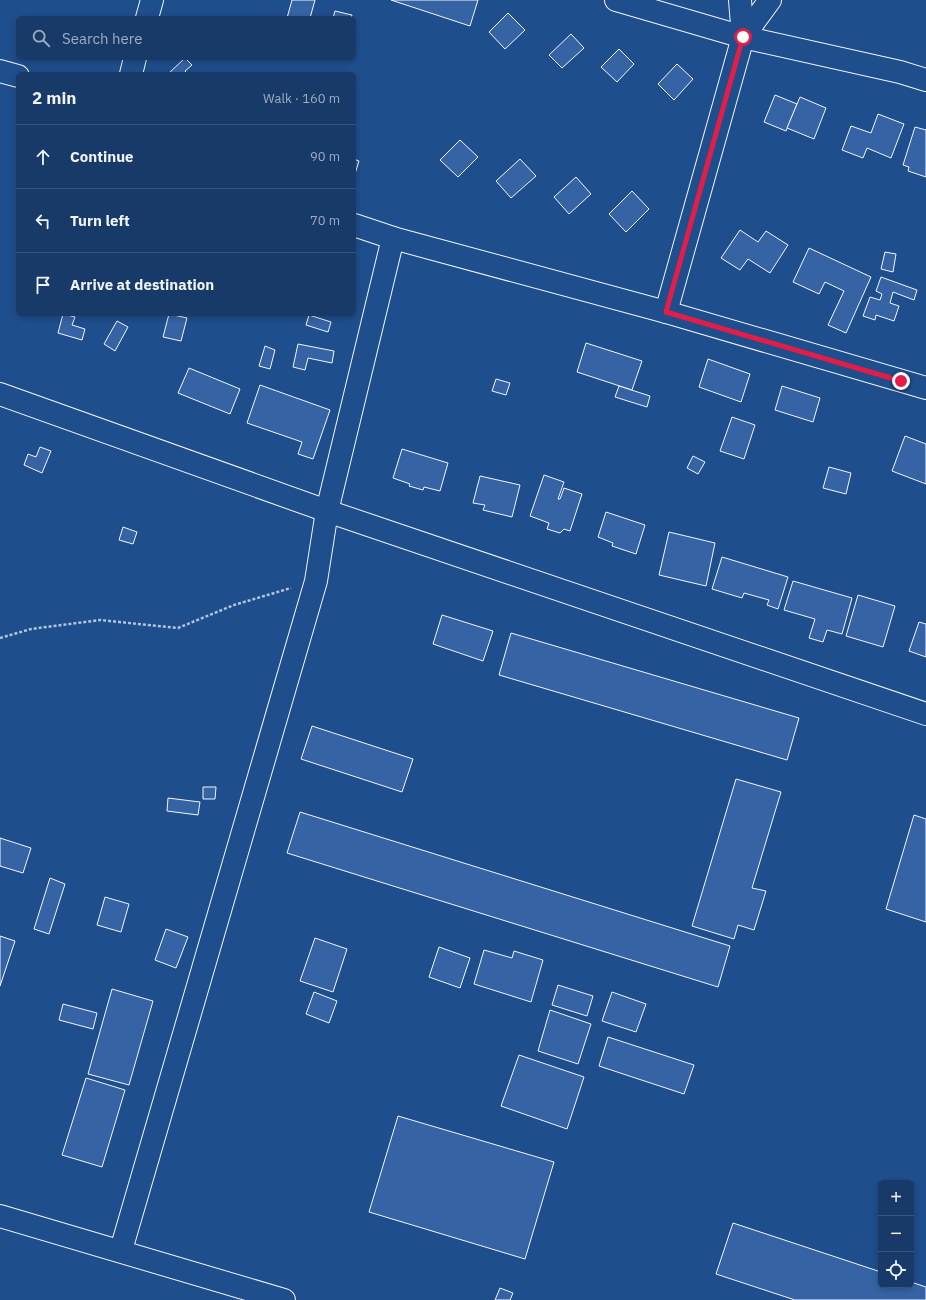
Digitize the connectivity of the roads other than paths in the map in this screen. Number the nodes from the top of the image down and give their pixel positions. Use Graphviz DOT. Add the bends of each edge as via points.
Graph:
graph roads {
  1 [pos="152,0"];
  2 [pos="616,0"];
  3 [pos="740,0"];
  4 [pos="770,0"];
  5 [pos="148,16"];
  6 [pos="743,37"];
  7 [pos="135,60"];
  8 [pos="0,71"];
  9 [pos="132,72"];
  10 [pos="16,75"];
  11 [pos="926,80"];
  12 [pos="356,226"];
  13 [pos="393,238"];
  14 [pos="666,312"];
  15 [pos="926,388"];
  16 [pos="0,394"];
  17 [pos="328,511"];
  18 [pos="926,714"];
  19 [pos="0,1216"];
  20 [pos="121,1250"];
  21 [pos="284,1300"];
  1 -- 5 [label="street"];
  2 -- 6 [label="street"];
  3 -- 6 [label="street"];
  4 -- 6 [label="street"];
  6 -- 11 [label="street"];
  6 -- 14 [label="street"];
  7 -- 9 [label="street"];
  8 -- 10 [label="street"];
  12 -- 13 [label="street"];
  13 -- 14 [label="street"];
  13 -- 17 [label="street"];
  14 -- 15 [label="street"];
  16 -- 17 [label="street"];
  17 -- 18 [label="street"];
  17 -- 20 [label="street" via="316,581"];
  19 -- 20 [label="street"];
  20 -- 21 [label="street"];
}
